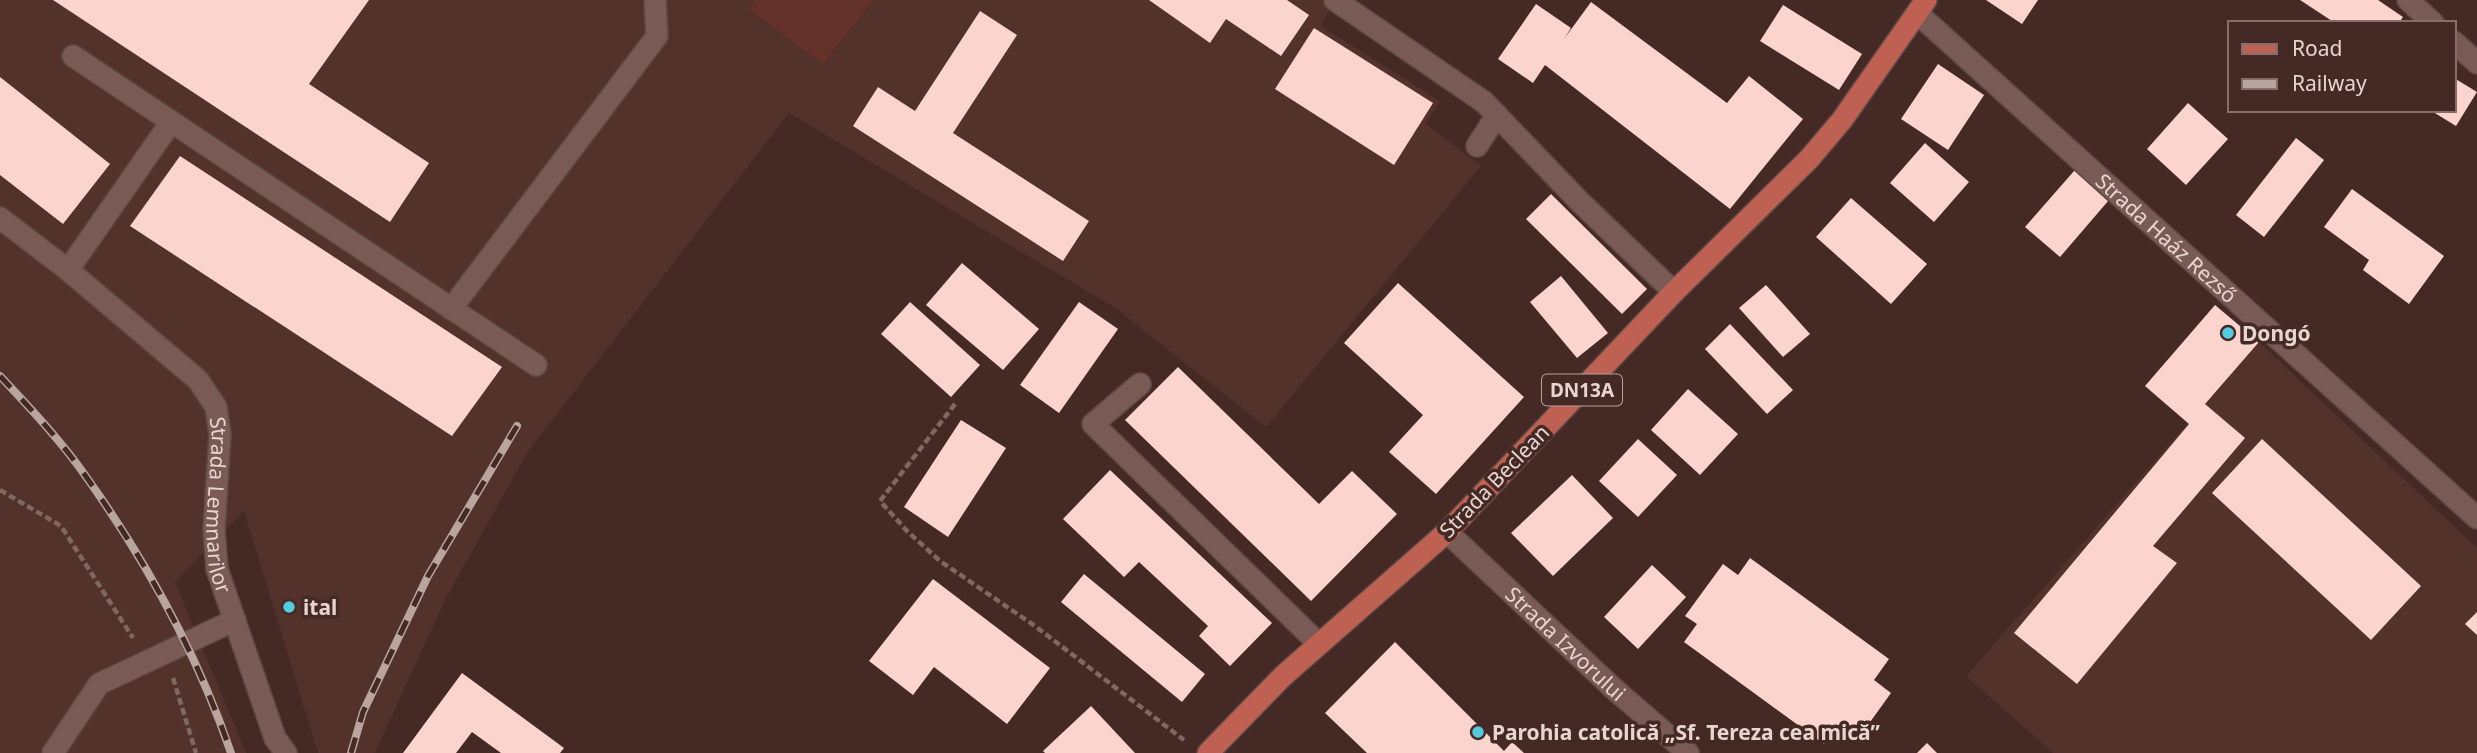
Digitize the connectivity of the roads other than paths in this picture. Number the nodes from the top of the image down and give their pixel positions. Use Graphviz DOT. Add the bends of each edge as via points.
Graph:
graph roads {
  1 [pos="655,0"];
  2 [pos="1335,0"];
  3 [pos="2408,0"];
  4 [pos="1922,7"];
  5 [pos="2430,21"];
  6 [pos="2456,45"];
  7 [pos="73,56"];
  8 [pos="2477,63"];
  9 [pos="1497,115"];
  10 [pos="172,122"];
  11 [pos="1477,146"];
  12 [pos="0,218"];
  13 [pos="68,271"];
  14 [pos="1674,292"];
  15 [pos="451,309"];
  16 [pos="536,365"];
  17 [pos="1140,384"];
  18 [pos="2477,518"];
  19 [pos="1447,532"];
  20 [pos="235,620"];
  21 [pos="1319,644"];
  22 [pos="1199,749"];
  23 [pos="53,753"];
  24 [pos="286,753"];
  25 [pos="1688,753"];
  1 -- 15 [label="street" via="657,36"];
  2 -- 9 [label="street"];
  3 -- 5 [label="street"];
  4 -- 14 [label="main road, Strada Beclean / DN13A" via="1809,159"];
  4 -- 18 [label="street, Strada Haáz Rezső"];
  6 -- 8 [label="street"];
  7 -- 10 [label="street"];
  9 -- 11 [label="street"];
  9 -- 14 [label="street"];
  10 -- 13 [label="street"];
  10 -- 15 [label="street"];
  12 -- 13 [label="street, Strada Lemnarilor"];
  13 -- 20 [label="street, Strada Lemnarilor" via="198,380 216,407 220,435 217,569"];
  14 -- 19 [label="main road, Strada Beclean / DN13A"];
  15 -- 16 [label="street"];
  17 -- 21 [label="street" via="1093,424"];
  19 -- 21 [label="main road, Strada Beclean / DN13A"];
  19 -- 25 [label="street, Strada Izvorului"];
  20 -- 23 [label="street" via="99,684"];
  20 -- 24 [label="street, Strada Lemnarilor" via="275,737"];
  21 -- 22 [label="main road, Strada Beclean / DN13A"];
}
